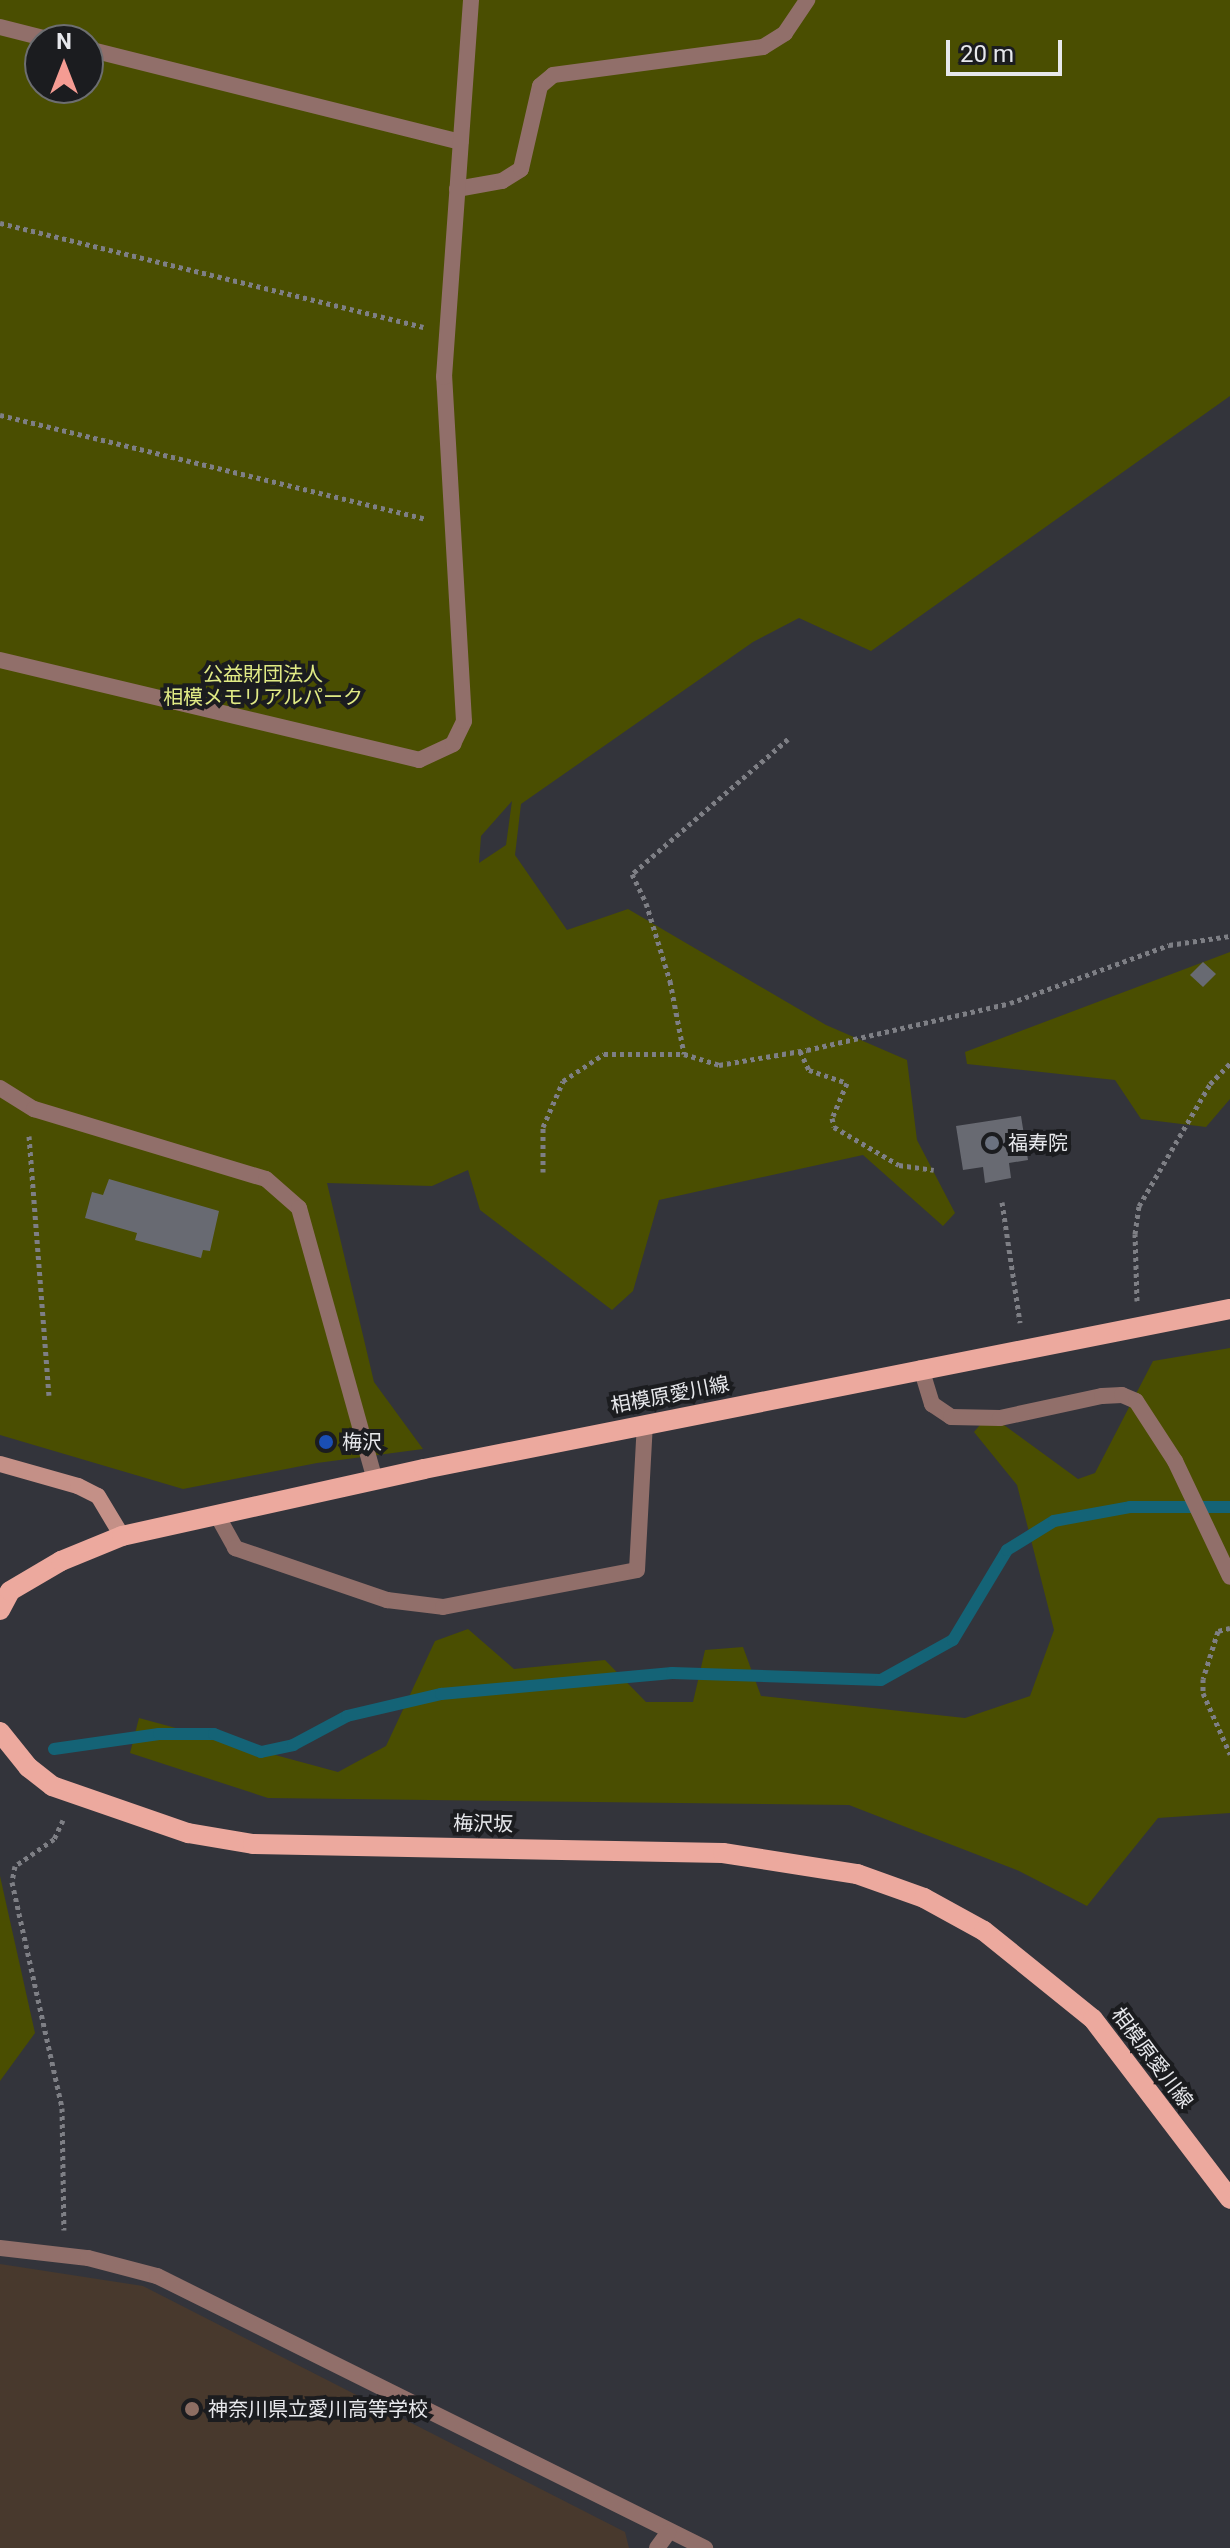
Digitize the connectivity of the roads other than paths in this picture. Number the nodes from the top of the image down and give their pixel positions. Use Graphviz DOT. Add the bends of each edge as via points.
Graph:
graph roads {
  1 [pos="471,0"];
  2 [pos="807,0"];
  3 [pos="0,27"];
  4 [pos="24,33"];
  5 [pos="104,53"];
  6 [pos="461,142"];
  7 [pos="457,189"];
  8 [pos="0,660"];
  9 [pos="0,1088"];
  10 [pos="1230,1309"];
  11 [pos="921,1368"];
  12 [pos="645,1424"];
  13 [pos="0,1464"];
  14 [pos="375,1480"];
  15 [pos="217,1515"];
  16 [pos="122,1536"];
  17 [pos="1230,1577"];
  18 [pos="0,1610"];
  19 [pos="0,1732"];
  20 [pos="984,1931"];
  21 [pos="1230,2199"];
  22 [pos="0,2248"];
  23 [pos="668,2533"];
  24 [pos="657,2548"];
  25 [pos="705,2548"];
  1 -- 6 [label="street"];
  2 -- 7 [label="street" via="785,33 763,47 553,75 540,86 521,169 502,181"];
  3 -- 4 [label="street"];
  5 -- 6 [label="street"];
  6 -- 7 [label="street"];
  7 -- 8 [label="street" via="444,377 464,721 453,744 419,760"];
  9 -- 14 [label="street" via="34,1109 266,1179 299,1208"];
  10 -- 11 [label="main road, 相模原愛川線"];
  11 -- 12 [label="main road, 相模原愛川線"];
  11 -- 17 [label="street" via="932,1404 960,1418 1030,1413 1102,1396 1136,1401 1175,1461"];
  12 -- 14 [label="main road, 相模原愛川線"];
  12 -- 15 [label="street" via="637,1570 443,1607 387,1600 235,1548"];
  13 -- 16 [label="street" via="98,1496"];
  14 -- 15 [label="main road, 相模原愛川線"];
  15 -- 16 [label="main road, 相模原愛川線"];
  16 -- 18 [label="main road" via="61,1561 10,1591"];
  19 -- 20 [label="main road, 梅沢坂" via="28,1767 74,1797 174,1830 253,1844 723,1853 790,1861 857,1874 924,1898"];
  20 -- 21 [label="main road, 相模原愛川線" via="1093,2019"];
  22 -- 23 [label="street" via="64,2255 157,2276 420,2403"];
  23 -- 24 [label="street"];
  23 -- 25 [label="street"];
}
